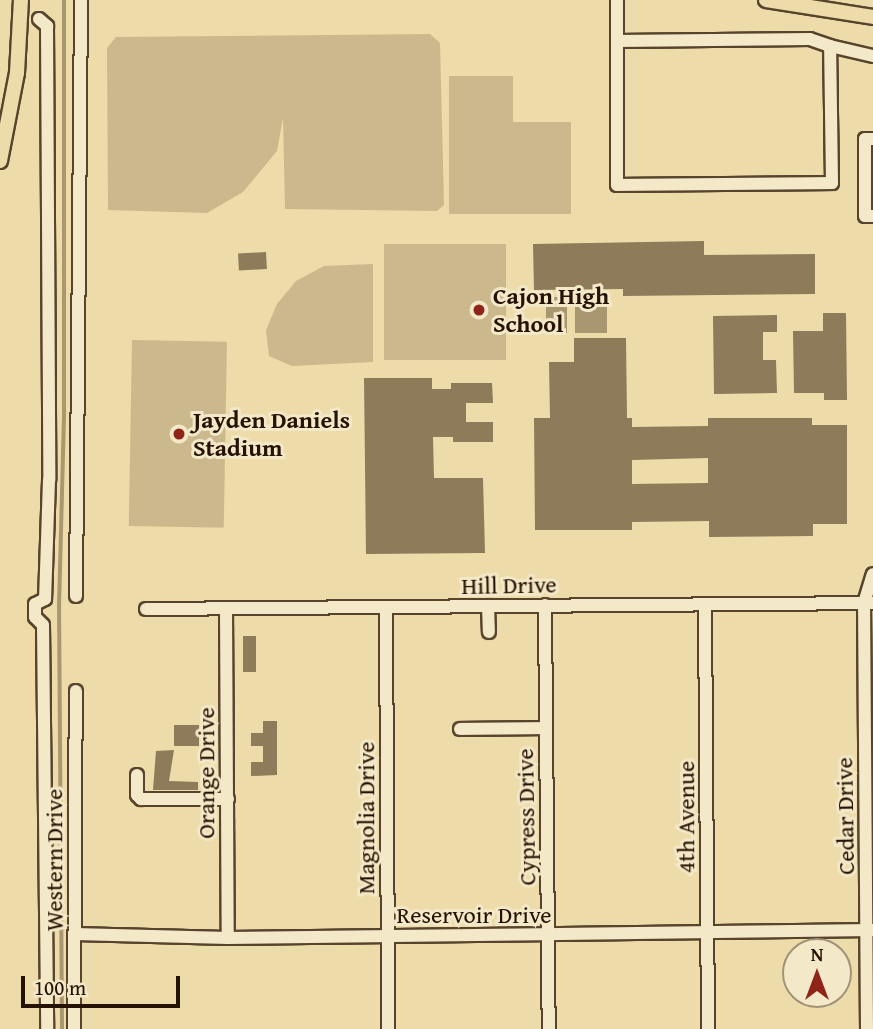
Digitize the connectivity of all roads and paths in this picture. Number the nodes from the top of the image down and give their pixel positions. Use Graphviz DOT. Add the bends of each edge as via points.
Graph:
graph roads {
  1 [pos="21,0"];
  2 [pos="81,0"];
  3 [pos="617,0"];
  4 [pos="766,0"];
  5 [pos="873,17"];
  6 [pos="39,19"];
  7 [pos="617,41"];
  8 [pos="830,46"];
  9 [pos="873,56"];
  10 [pos="873,139"];
  11 [pos="0,161"];
  12 [pos="873,216"];
  13 [pos="873,574"];
  14 [pos="76,596"];
  15 [pos="868,603"];
  16 [pos="705,604"];
  17 [pos="545,605"];
  18 [pos="488,606"];
  19 [pos="386,607"];
  20 [pos="226,608"];
  21 [pos="146,609"];
  22 [pos="489,632"];
  23 [pos="76,691"];
  24 [pos="546,728"];
  25 [pos="460,729"];
  26 [pos="137,775"];
  27 [pos="228,799"];
  28 [pos="869,810"];
  29 [pos="870,930"];
  30 [pos="708,933"];
  31 [pos="75,934"];
  32 [pos="548,935"];
  33 [pos="386,937"];
  34 [pos="228,938"];
  35 [pos="47,1029"];
  36 [pos="74,1029"];
  37 [pos="388,1029"];
  38 [pos="549,1029"];
  39 [pos="708,1029"];
  40 [pos="867,1029"];
  1 -- 11 [label="main road" via="18,73"];
  2 -- 14 [label="street"];
  3 -- 7 [label="street"];
  4 -- 5 [label="main road"];
  6 -- 35 [label="street" via="47,26 49,480 45,599 35,604 35,617 43,625"];
  7 -- 8 [label="street" via="810,39"];
  7 -- 8 [label="street" via="617,185 832,183"];
  8 -- 9 [label="street"];
  10 -- 12 [label="street" via="865,139 865,216"];
  13 -- 15 [label="street, Cedar Drive"];
  15 -- 16 [label="street, Hill Drive"];
  15 -- 28 [label="street, Cedar Drive"];
  16 -- 17 [label="street, Hill Drive"];
  16 -- 30 [label="street, 4th Avenue"];
  17 -- 18 [label="street, Hill Drive"];
  17 -- 24 [label="street, Cypress Drive"];
  18 -- 19 [label="street, Hill Drive"];
  18 -- 22 [label="street"];
  19 -- 20 [label="street, Hill Drive"];
  19 -- 33 [label="street, Magnolia Drive"];
  20 -- 21 [label="street, Hill Drive"];
  20 -- 27 [label="street, Orange Drive"];
  23 -- 31 [label="street, Western Drive"];
  24 -- 25 [label="street"];
  24 -- 32 [label="street, Cypress Drive"];
  26 -- 27 [label="street" via="141,799"];
  27 -- 34 [label="street, Orange Drive"];
  28 -- 29 [label="street, Cedar Drive"];
  29 -- 30 [label="street, Reservoir Drive"];
  29 -- 40 [label="street, Cedar Drive"];
  30 -- 32 [label="street, Reservoir Drive"];
  30 -- 39 [label="street, 4th Avenue"];
  31 -- 34 [label="street, Reservoir Drive"];
  31 -- 36 [label="street, Western Drive"];
  32 -- 33 [label="street, Reservoir Drive"];
  32 -- 38 [label="street, Cypress Drive"];
  33 -- 34 [label="street, Reservoir Drive"];
  33 -- 37 [label="street, Magnolia Drive"];
}
